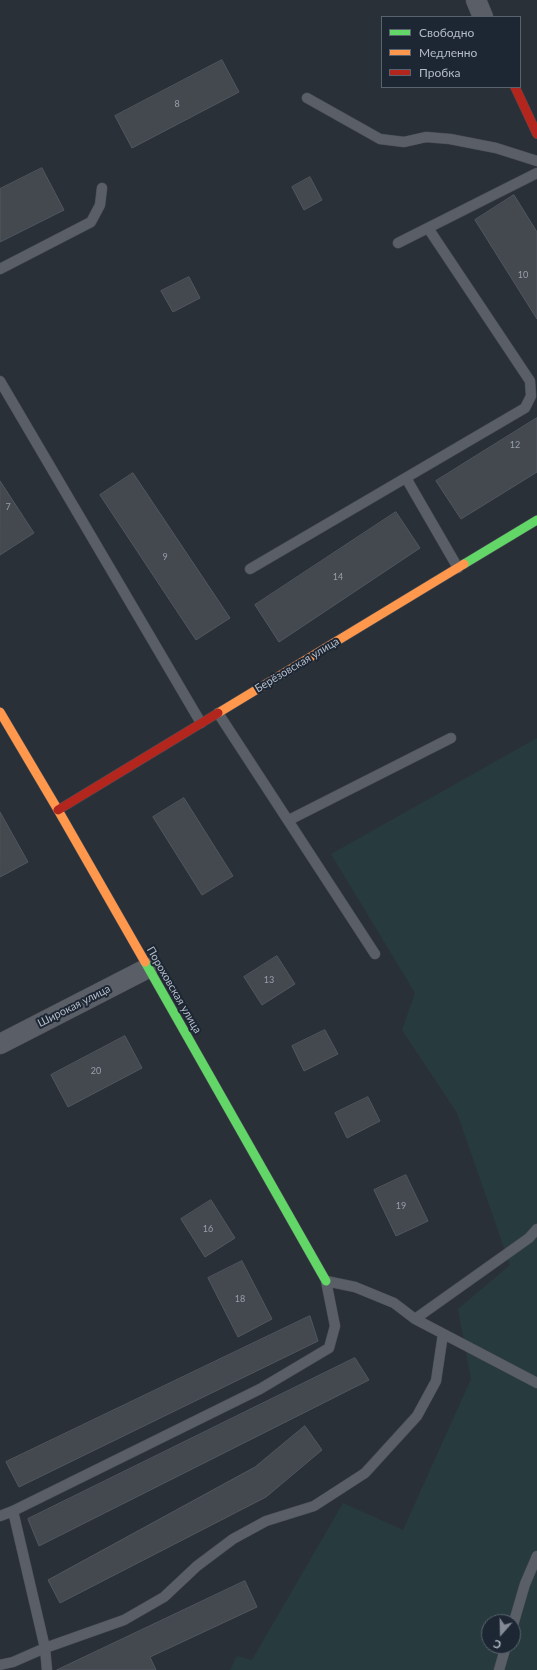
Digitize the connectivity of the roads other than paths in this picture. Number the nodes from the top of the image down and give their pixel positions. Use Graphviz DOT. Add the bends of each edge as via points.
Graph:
graph roads {
  1 [pos="476,0"];
  2 [pos="483,16"];
  3 [pos="516,88"];
  4 [pos="307,98"];
  5 [pos="537,134"];
  6 [pos="537,161"];
  7 [pos="537,173"];
  8 [pos="102,188"];
  9 [pos="428,228"];
  10 [pos="398,243"];
  11 [pos="0,268"];
  12 [pos="0,381"];
  13 [pos="406,478"];
  14 [pos="537,520"];
  15 [pos="458,568"];
  16 [pos="250,569"];
  17 [pos="0,712"];
  18 [pos="218,713"];
  19 [pos="201,723"];
  20 [pos="451,738"];
  21 [pos="58,810"];
  22 [pos="289,820"];
  23 [pos="375,954"];
  24 [pos="148,968"];
  25 [pos="0,1044"];
  26 [pos="537,1229"];
  27 [pos="326,1281"];
  28 [pos="415,1319"];
  29 [pos="443,1334"];
  30 [pos="537,1383"];
  31 [pos="13,1511"];
  32 [pos="0,1516"];
  33 [pos="537,1556"];
  34 [pos="516,1614"];
  35 [pos="45,1648"];
  36 [pos="504,1654"];
  37 [pos="0,1665"];
  38 [pos="47,1670"];
  39 [pos="499,1670"];
  1 -- 2 [label="street"];
  3 -- 5 [label="street"];
  4 -- 6 [label="lane" via="380,139 404,142 426,137 450,139 496,148"];
  7 -- 9 [label="lane"];
  8 -- 11 [label="lane" via="100,205 91,222"];
  9 -- 10 [label="lane"];
  9 -- 13 [label="lane" via="530,381 531,396 525,408"];
  12 -- 19 [label="lane"];
  13 -- 15 [label="lane"];
  13 -- 16 [label="lane"];
  14 -- 15 [label="street, Берёзовская улица"];
  15 -- 18 [label="street, Берёзовская улица"];
  17 -- 21 [label="street, Пороховская улица"];
  18 -- 19 [label="street, Берёзовская улица"];
  18 -- 22 [label="lane"];
  19 -- 21 [label="street, Берёзовская улица"];
  20 -- 22 [label="lane"];
  21 -- 24 [label="street, Пороховская улица"];
  22 -- 23 [label="lane"];
  24 -- 25 [label="street, Широкая улица"];
  24 -- 27 [label="street, Пороховская улица"];
  26 -- 28 [label="lane" via="529,1238"];
  27 -- 28 [label="lane" via="355,1288 394,1303"];
  27 -- 31 [label="lane" via="335,1326 329,1348 260,1389"];
  28 -- 29 [label="lane"];
  29 -- 30 [label="lane"];
  29 -- 35 [label="lane" via="436,1381 417,1416 365,1473 314,1506 266,1521 233,1539 197,1566 164,1597 124,1620"];
  31 -- 32 [label="lane"];
  31 -- 35 [label="lane"];
  33 -- 34 [label="lane"];
  35 -- 37 [label="lane"];
  35 -- 38 [label="lane"];
  36 -- 39 [label="lane"];
}
